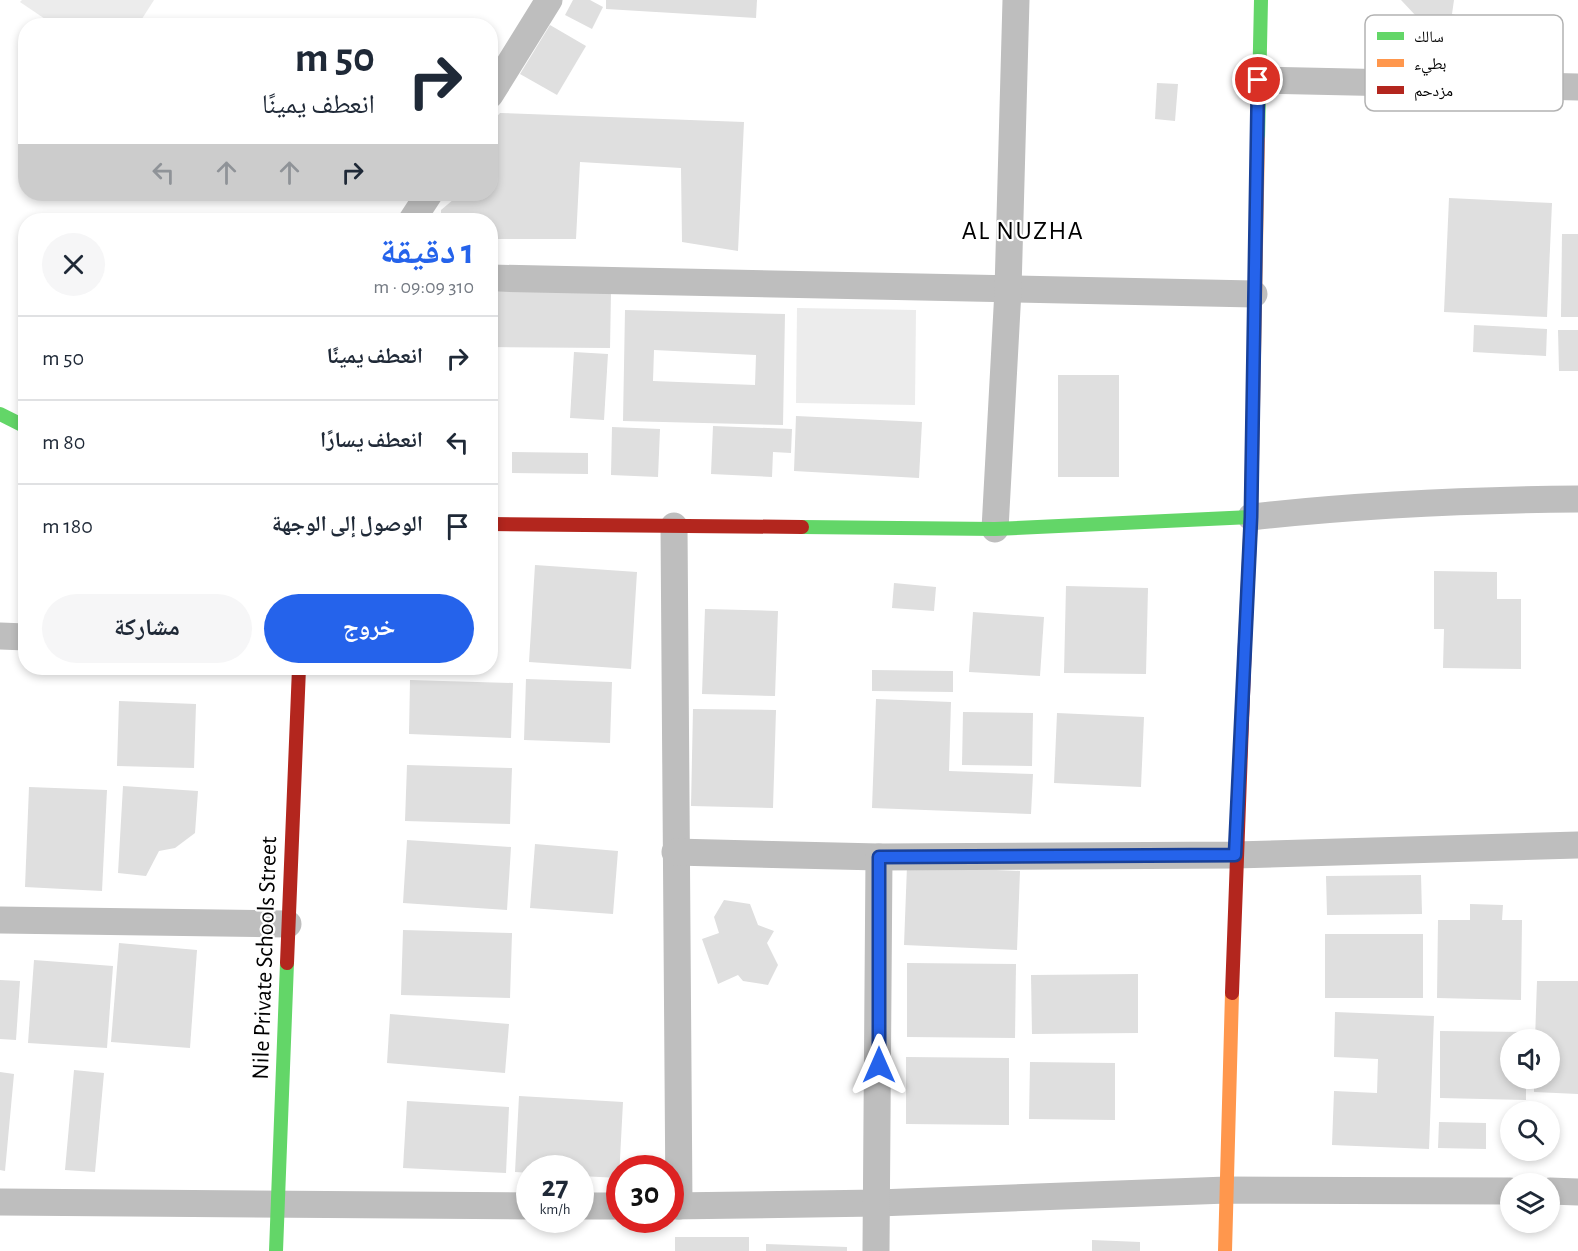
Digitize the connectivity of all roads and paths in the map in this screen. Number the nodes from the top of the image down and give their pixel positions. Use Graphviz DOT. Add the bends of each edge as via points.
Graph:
graph roads {
  1 [pos="549,0"];
  2 [pos="1016,0"];
  3 [pos="1261,0"];
  4 [pos="1258,80"];
  5 [pos="498,81"];
  6 [pos="1365,82"];
  7 [pos="1563,87"];
  8 [pos="1578,87"];
  9 [pos="498,278"];
  10 [pos="1008,290"];
  11 [pos="1254,294"];
  12 [pos="0,414"];
  13 [pos="18,423"];
  14 [pos="1578,499"];
  15 [pos="1251,517"];
  16 [pos="498,524"];
  17 [pos="674,526"];
  18 [pos="995,529"];
  19 [pos="0,636"];
  20 [pos="18,637"];
  21 [pos="299,675"];
  22 [pos="1578,845"];
  23 [pos="675,852"];
  24 [pos="1235,855"];
  25 [pos="879,857"];
  26 [pos="0,920"];
  27 [pos="288,924"];
  28 [pos="676,1155"];
  29 [pos="1227,1190"];
  30 [pos="1500,1191"];
  31 [pos="1560,1191"];
  32 [pos="1578,1192"];
  33 [pos="0,1202"];
  34 [pos="878,1203"];
  35 [pos="279,1206"];
  36 [pos="516,1206"];
  37 [pos="684,1206"];
  38 [pos="276,1251"];
  39 [pos="876,1251"];
  40 [pos="1225,1251"];
  1 -- 5 [label="street"];
  2 -- 10 [label="street"];
  3 -- 4 [label="street"];
  4 -- 6 [label="street"];
  4 -- 11 [label="street"];
  7 -- 8 [label="street"];
  9 -- 10 [label="street"];
  10 -- 11 [label="street"];
  10 -- 18 [label="street"];
  11 -- 15 [label="street"];
  12 -- 13 [label="street"];
  14 -- 15 [label="street" via="1352,506"];
  15 -- 18 [label="street"];
  15 -- 24 [label="street"];
  16 -- 17 [label="street"];
  17 -- 18 [label="street"];
  17 -- 23 [label="street"];
  19 -- 20 [label="street"];
  21 -- 27 [label="street, Nile Private Schools Street"];
  22 -- 24 [label="street"];
  23 -- 25 [label="street"];
  23 -- 28 [label="street"];
  24 -- 25 [label="street"];
  24 -- 29 [label="street"];
  25 -- 34 [label="street"];
  26 -- 27 [label="street"];
  27 -- 35 [label="street, Nile Private Schools Street"];
  29 -- 30 [label="street"];
  29 -- 34 [label="street"];
  29 -- 40 [label="street"];
  31 -- 32 [label="street"];
  33 -- 35 [label="street"];
  34 -- 37 [label="street"];
  34 -- 39 [label="street"];
  35 -- 36 [label="street"];
  35 -- 38 [label="street, Nile Private Schools Street"];
}
